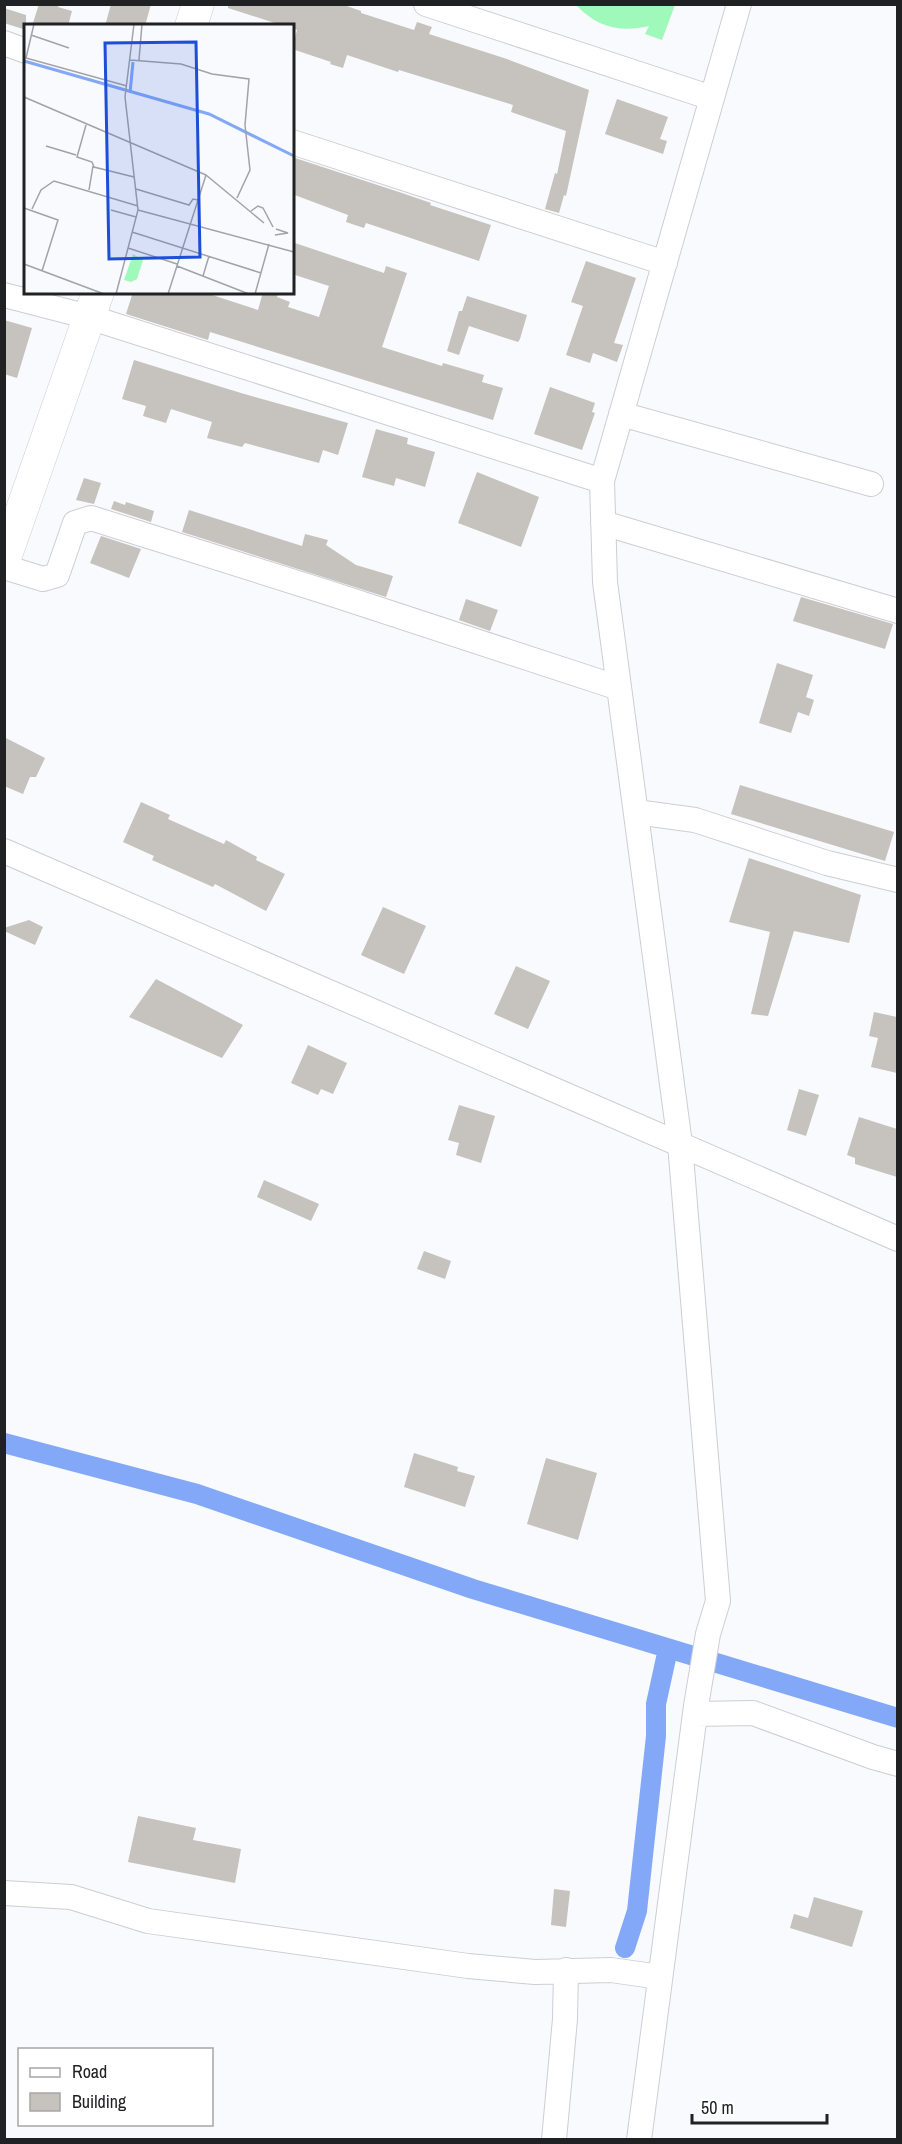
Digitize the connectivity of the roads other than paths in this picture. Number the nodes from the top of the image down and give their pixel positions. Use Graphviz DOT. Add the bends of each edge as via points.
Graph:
graph roads {
  1 [pos="198,4"];
  2 [pos="426,4"];
  3 [pos="739,4"];
  4 [pos="192,24"];
  5 [pos="4,43"];
  6 [pos="24,50"];
  7 [pos="712,98"];
  8 [pos="294,143"];
  9 [pos="665,263"];
  10 [pos="4,295"];
  11 [pos="94,305"];
  12 [pos="621,414"];
  13 [pos="602,481"];
  14 [pos="872,484"];
  15 [pos="603,523"];
  16 [pos="4,561"];
  17 [pos="4,567"];
  18 [pos="897,611"];
  19 [pos="620,688"];
  20 [pos="636,812"];
  21 [pos="4,851"];
  22 [pos="897,880"];
  23 [pos="680,1144"];
  24 [pos="897,1239"];
  25 [pos="696,1710"];
  26 [pos="897,1764"];
  27 [pos="4,1893"];
  28 [pos="566,1970"];
  29 [pos="660,1977"];
  30 [pos="554,2139"];
  31 [pos="639,2139"];
  1 -- 4 [label="main road"];
  2 -- 7 [label="street"];
  3 -- 7 [label="street"];
  5 -- 6 [label="street"];
  7 -- 9 [label="street"];
  8 -- 9 [label="street"];
  9 -- 12 [label="street"];
  10 -- 11 [label="street"];
  11 -- 13 [label="street"];
  11 -- 16 [label="main road"];
  12 -- 13 [label="street"];
  12 -- 14 [label="street"];
  13 -- 15 [label="street"];
  15 -- 18 [label="street"];
  15 -- 19 [label="street" via="605,582"];
  17 -- 19 [label="street" via="43,579 57,575 75,523 91,518"];
  19 -- 20 [label="street"];
  20 -- 22 [label="street" via="695,820 827,863"];
  20 -- 23 [label="street"];
  21 -- 23 [label="street"];
  23 -- 24 [label="street"];
  23 -- 25 [label="street" via="718,1601 708,1634"];
  25 -- 26 [label="street" via="753,1713"];
  25 -- 29 [label="street"];
  27 -- 28 [label="street" via="71,1897 148,1921 468,1966 535,1972"];
  28 -- 29 [label="street" via="611,1970"];
  28 -- 30 [label="street"];
  29 -- 31 [label="street"];
}
